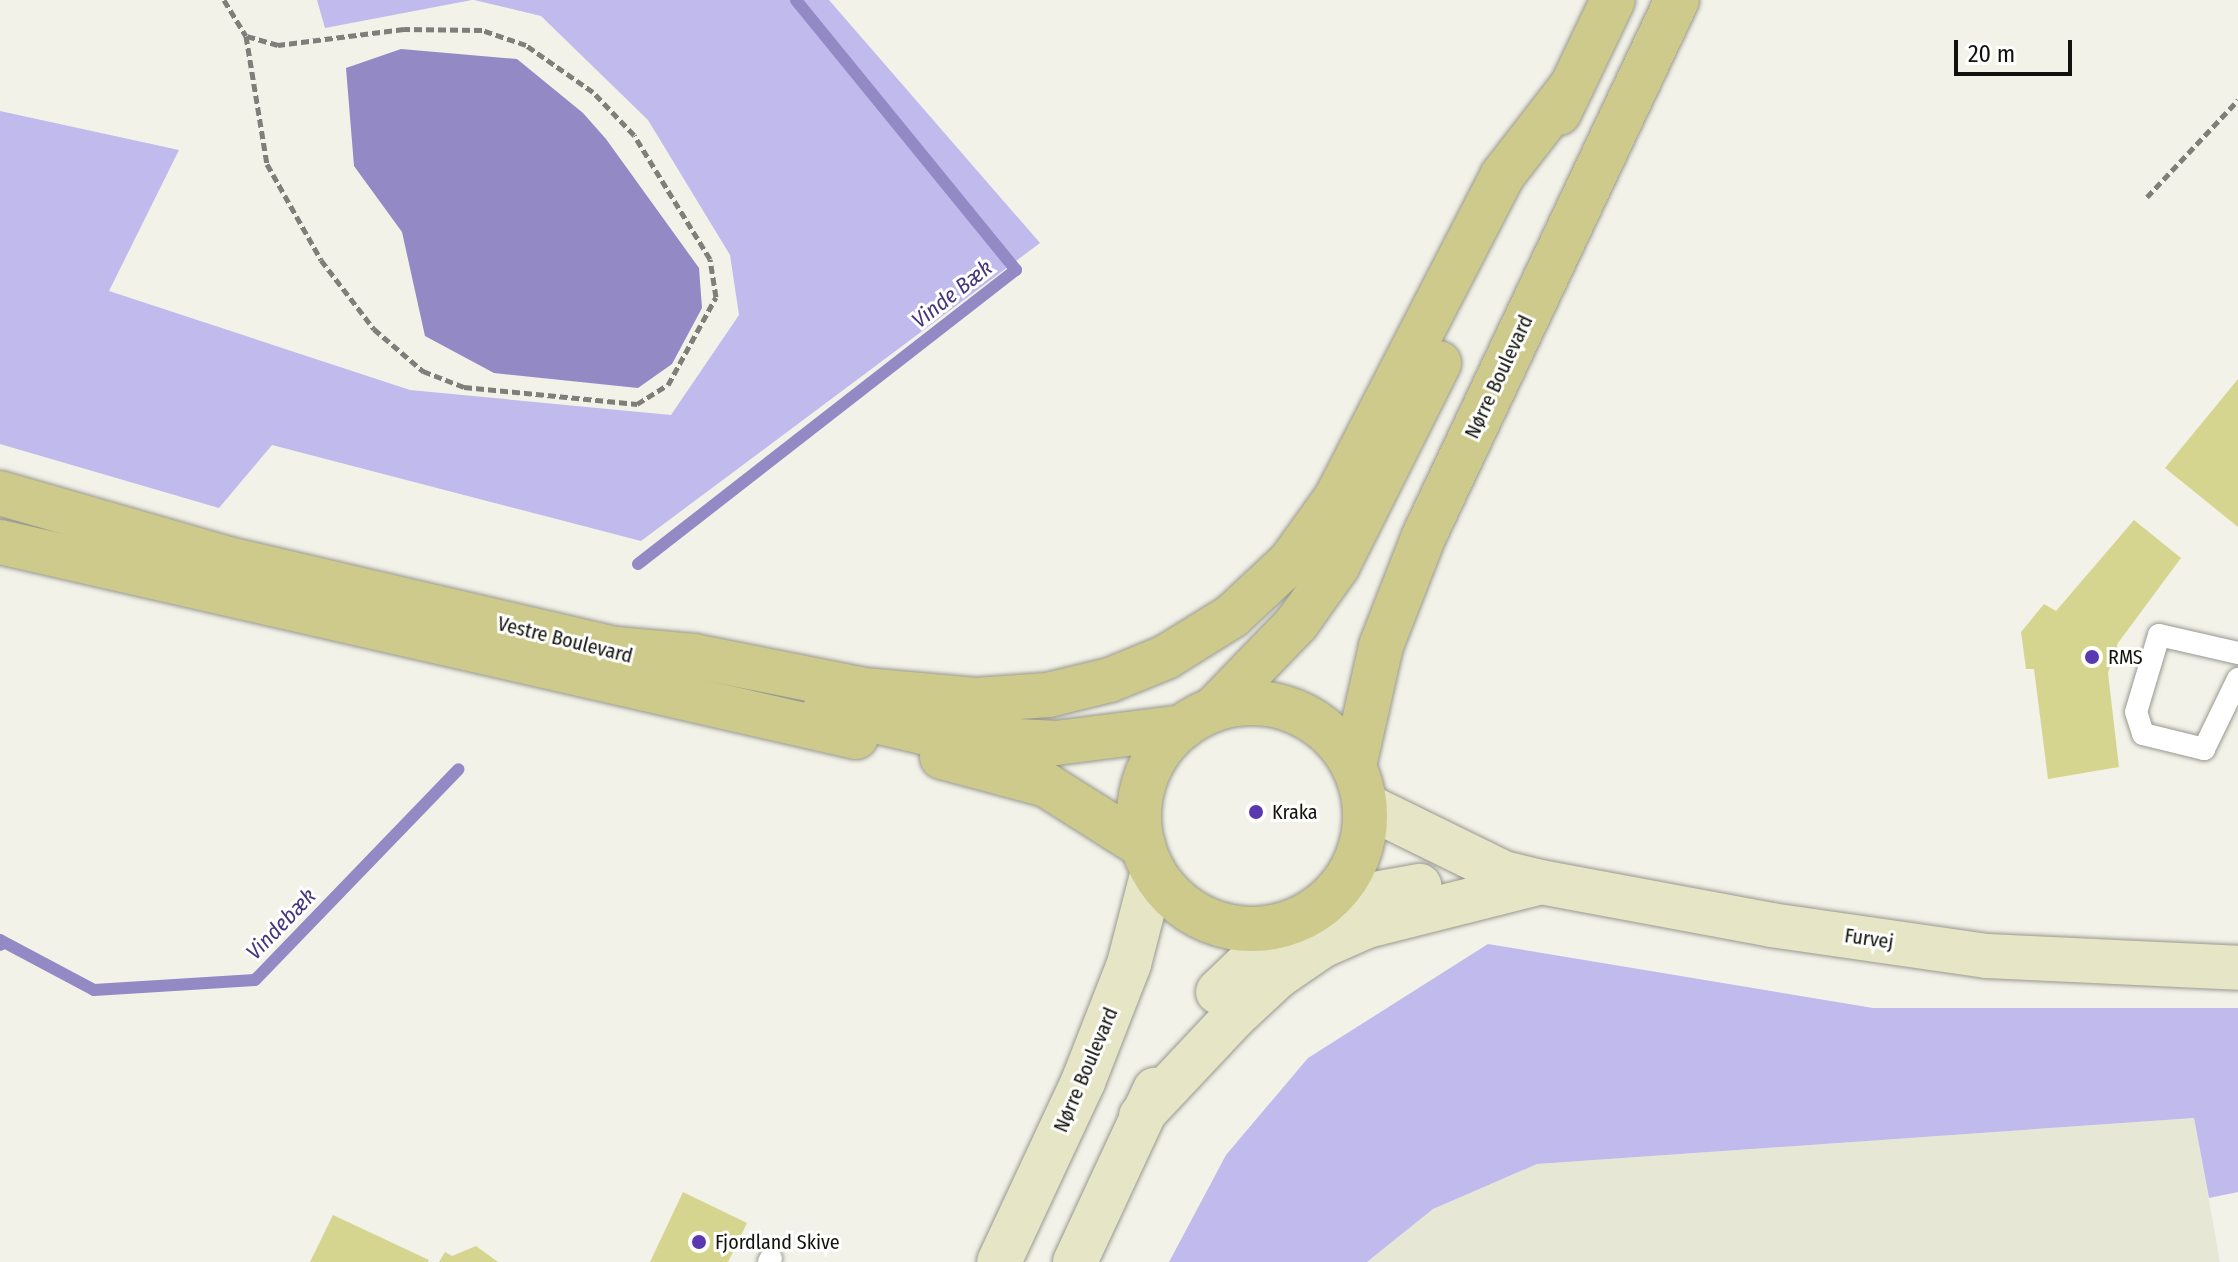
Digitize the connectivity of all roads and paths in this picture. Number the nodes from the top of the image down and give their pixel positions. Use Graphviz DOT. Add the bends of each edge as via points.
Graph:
graph roads {
  1 [pos="224,0"];
  2 [pos="1613,0"];
  3 [pos="1677,0"];
  4 [pos="246,36"];
  5 [pos="1571,87"];
  6 [pos="2238,100"];
  7 [pos="2147,197"];
  8 [pos="0,493"];
  9 [pos="0,542"];
  10 [pos="616,649"];
  11 [pos="2238,653"];
  12 [pos="2238,679"];
  13 [pos="1198,718"];
  14 [pos="1359,785"];
  15 [pos="1148,858"];
  16 [pos="1522,878"];
  17 [pos="1307,913"];
  18 [pos="2238,968"];
  19 [pos="1141,1116"];
  20 [pos="999,1262"];
  21 [pos="1075,1262"];
  1 -- 4 [label="path"];
  2 -- 5 [label="main road"];
  3 -- 14 [label="main road, Nørre Boulevard" via="1423,538 1381,646"];
  4 -- 4 [label="path" via="267,164 321,260 374,329 423,371 464,387 637,404 668,385 716,297 710,259 634,135 593,92 526,45 482,30 404,29 278,45"];
  5 -- 10 [label="main road" via="1502,176 1336,498 1290,562 1232,616 1166,657 1110,680 1048,695 976,700 864,690 694,656"];
  5 -- 13 [label="main road" via="1337,567 1297,623"];
  6 -- 7 [label="path"];
  8 -- 10 [label="main road, Vestre Boulevard" via="228,559"];
  9 -- 15 [label="main road, Vestre Boulevard" via="989,767 1046,785"];
  10 -- 13 [label="main road, Vestre Boulevard" via="684,678 943,737 1056,743"];
  11 -- 12 [label="lane" via="2159,635 2136,712 2143,734 2204,749"];
  13 -- 14 [label="main road" via="1246,703 1279,706 1309,718 1335,739"];
  13 -- 15 [label="main road" via="1160,750 1144,780 1139,813"];
  14 -- 16 [label="main road, Furvej"];
  14 -- 17 [label="main road" via="1362,841 1349,875"];
  15 -- 17 [label="main road" via="1172,897 1197,916 1242,928"];
  15 -- 20 [label="main road, Nørre Boulevard" via="1129,964 1089,1068"];
  16 -- 17 [label="main road, Furvej"];
  16 -- 18 [label="main road, Furvej" via="1987,956"];
  16 -- 19 [label="main road" via="1367,926 1322,946 1278,976 1234,1017"];
  17 -- 19 [label="main road" via="1219,990 1184,1036"];
  19 -- 21 [label="main road"];
}
